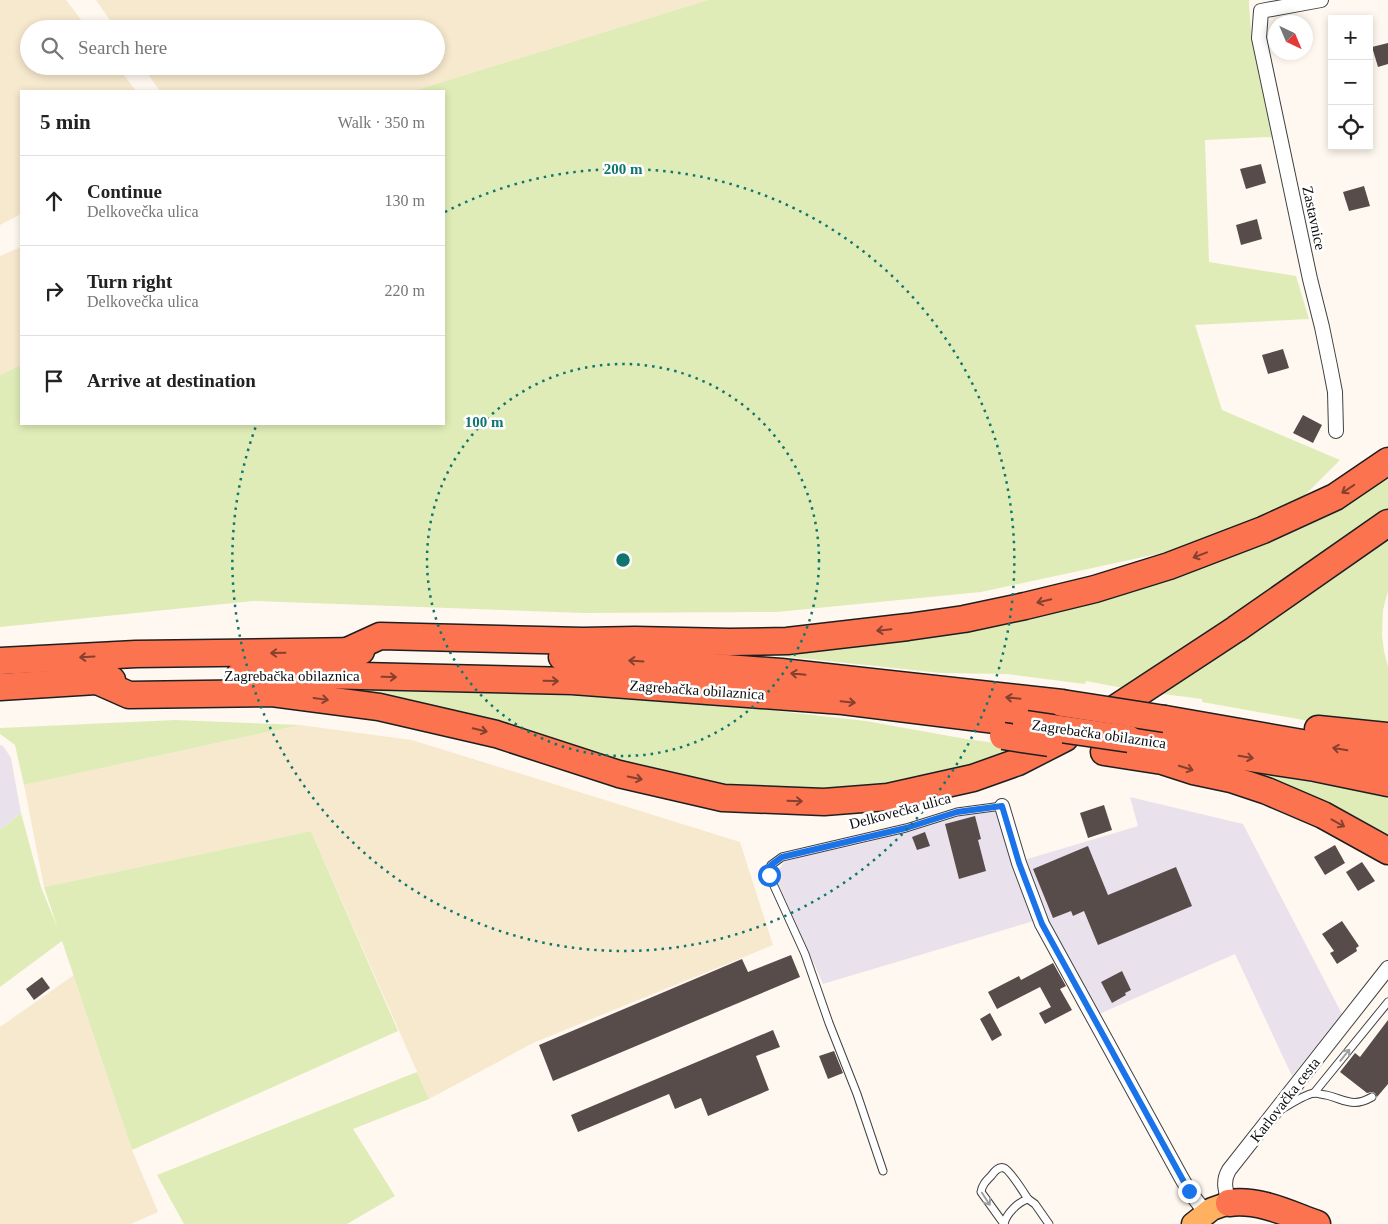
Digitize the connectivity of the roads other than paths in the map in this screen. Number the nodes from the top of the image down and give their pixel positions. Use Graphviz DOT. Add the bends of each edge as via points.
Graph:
graph roads {
  1 [pos="1321,0"];
  2 [pos="1262,5"];
  3 [pos="1336,432"];
  4 [pos="1388,461"];
  5 [pos="1388,523"];
  6 [pos="345,652"];
  7 [pos="0,661"];
  8 [pos="95,680"];
  9 [pos="0,687"];
  10 [pos="969,717"];
  11 [pos="1165,718"];
  12 [pos="1388,736"];
  13 [pos="1388,758"];
  14 [pos="1388,782"];
  15 [pos="1002,806"];
  16 [pos="1388,850"];
  17 [pos="1387,972"];
  18 [pos="1388,1002"];
  19 [pos="1314,1093"];
  20 [pos="1372,1097"];
  21 [pos="1273,1115"];
  22 [pos="883,1170"];
  23 [pos="1028,1199"];
  24 [pos="1229,1203"];
  25 [pos="1199,1219"];
  26 [pos="1004,1224"];
  27 [pos="1049,1224"];
  28 [pos="1317,1224"];
  1 -- 2 [label="street, Zastavnice"];
  2 -- 3 [label="street, Zastavnice" via="1259,38 1330,366 1335,392"];
  4 -- 6 [label="highway, one-way" via="1335,498 1169,566 1095,589 964,619 788,641 583,641 380,636"];
  8 -- 5 [label="highway, one-way" via="129,695 272,693 379,707 496,734 619,774 723,798 824,802 888,797 973,778 1018,762 1082,730"];
  6 -- 7 [label="highway, Zagrebačka obilaznica, one-way" via="136,654"];
  11 -- 6 [label="highway, Zagrebačka obilaznica, one-way, bridge" via="1062,703 800,674 564,657"];
  8 -- 9 [label="highway, Zagrebačka obilaznica"];
  8 -- 10 [label="highway, Zagrebačka obilaznica, one-way" via="277,674 572,681 843,701"];
  10 -- 14 [label="highway, Zagrebačka obilaznica, one-way, bridge" via="1129,738"];
  10 -- 16 [label="highway, one-way, bridge" via="1003,736 1162,760 1231,779 1323,815"];
  11 -- 12 [label="highway" via="1185,712"];
  13 -- 11 [label="highway, Zagrebačka obilaznica, one-way"];
  15 -- 22 [label="lane, Delkovečka ulica" via="957,812 906,828 782,857 771,865 769,875 804,954"];
  15 -- 25 [label="street, Delkovečka ulica" via="1042,924 1189,1191"];
  17 -- 21 [label="street, Karlovačka cesta"];
  19 -- 18 [label="lane, one-way"];
  19 -- 20 [label="lane" via="1352,1103"];
  19 -- 21 [label="lane"];
  21 -- 24 [label="street, Karlovačka cesta" via="1226,1175 1224,1180"];
  23 -- 26 [label="lane" via="1013,1210"];
  23 -- 26 [label="lane, one-way" via="1009,1172 1001,1167 996,1170 982,1186 981,1192"];
  23 -- 27 [label="lane"];
  24 -- 25 [label="main road"];
  24 -- 28 [label="highway" via="1255,1202"];
}
